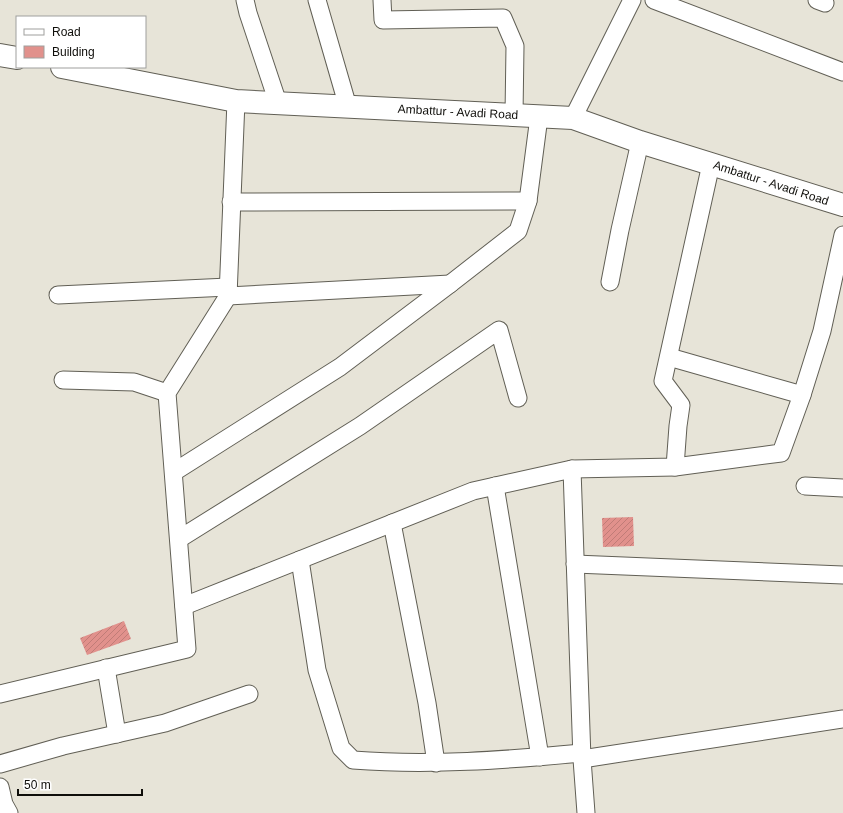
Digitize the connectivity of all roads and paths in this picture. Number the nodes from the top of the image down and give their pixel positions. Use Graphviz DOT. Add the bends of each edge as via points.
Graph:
graph roads {
  1 [pos="245,0"];
  2 [pos="317,0"];
  3 [pos="382,0"];
  4 [pos="632,0"];
  5 [pos="654,0"];
  6 [pos="0,55"];
  7 [pos="16,58"];
  8 [pos="67,68"];
  9 [pos="843,72"];
  10 [pos="236,101"];
  11 [pos="278,103"];
  12 [pos="348,107"];
  13 [pos="514,115"];
  14 [pos="539,117"];
  15 [pos="573,118"];
  16 [pos="640,142"];
  17 [pos="711,164"];
  18 [pos="528,201"];
  19 [pos="231,202"];
  20 [pos="843,205"];
  21 [pos="843,235"];
  22 [pos="610,282"];
  23 [pos="450,284"];
  24 [pos="228,292"];
  25 [pos="58,295"];
  26 [pos="669,357"];
  27 [pos="63,380"];
  28 [pos="167,393"];
  29 [pos="802,395"];
  30 [pos="518,398"];
  31 [pos="675,467"];
  32 [pos="572,469"];
  33 [pos="174,472"];
  34 [pos="495,486"];
  35 [pos="805,486"];
  36 [pos="843,488"];
  37 [pos="392,523"];
  38 [pos="179,539"];
  39 [pos="300,560"];
  40 [pos="575,564"];
  41 [pos="843,576"];
  42 [pos="184,606"];
  43 [pos="106,668"];
  44 [pos="0,694"];
  45 [pos="249,694"];
  46 [pos="843,719"];
  47 [pos="116,734"];
  48 [pos="582,756"];
  49 [pos="540,757"];
  50 [pos="436,763"];
  51 [pos="0,764"];
  52 [pos="0,787"];
  53 [pos="4,809"];
  54 [pos="586,813"];
  1 -- 11 [label="street"];
  2 -- 12 [label="street"];
  3 -- 13 [label="street" via="384,20 503,18 515,46"];
  4 -- 15 [label="street"];
  5 -- 9 [label="street"];
  6 -- 7 [label="street"];
  8 -- 10 [label="street, Ambattur - Avadi Road"];
  10 -- 11 [label="street, Ambattur - Avadi Road"];
  10 -- 19 [label="street"];
  11 -- 12 [label="street, Ambattur - Avadi Road"];
  12 -- 13 [label="street, Ambattur - Avadi Road"];
  13 -- 14 [label="street, Ambattur - Avadi Road"];
  14 -- 15 [label="street, Ambattur - Avadi Road"];
  14 -- 18 [label="street"];
  15 -- 16 [label="street, Ambattur - Avadi Road"];
  16 -- 17 [label="street, Ambattur - Avadi Road"];
  16 -- 22 [label="street"];
  17 -- 20 [label="street, Ambattur - Avadi Road"];
  17 -- 26 [label="street"];
  18 -- 19 [label="street"];
  18 -- 23 [label="street" via="518,231"];
  19 -- 24 [label="street"];
  21 -- 29 [label="street" via="822,331"];
  23 -- 24 [label="street"];
  23 -- 33 [label="street" via="340,367"];
  24 -- 25 [label="street"];
  24 -- 28 [label="street"];
  26 -- 29 [label="street"];
  26 -- 31 [label="street" via="664,381 681,405"];
  27 -- 28 [label="street" via="134,382"];
  28 -- 33 [label="street"];
  29 -- 31 [label="street" via="781,453"];
  30 -- 38 [label="street" via="499,330 360,426"];
  31 -- 32 [label="street"];
  32 -- 34 [label="street"];
  32 -- 40 [label="street"];
  33 -- 38 [label="street"];
  34 -- 37 [label="street" via="473,491"];
  34 -- 49 [label="street"];
  35 -- 36 [label="street"];
  37 -- 39 [label="street"];
  37 -- 50 [label="street"];
  38 -- 42 [label="street"];
  39 -- 42 [label="street"];
  39 -- 50 [label="street" via="317,670 341,748 353,760"];
  40 -- 41 [label="street"];
  40 -- 48 [label="street"];
  42 -- 43 [label="street" via="188,649"];
  43 -- 44 [label="street"];
  43 -- 47 [label="street"];
  45 -- 47 [label="street" via="165,723"];
  46 -- 48 [label="street"];
  47 -- 51 [label="street"];
  48 -- 49 [label="street"];
  48 -- 54 [label="street"];
  49 -- 50 [label="street"];
  52 -- 53 [label="street"];
}
